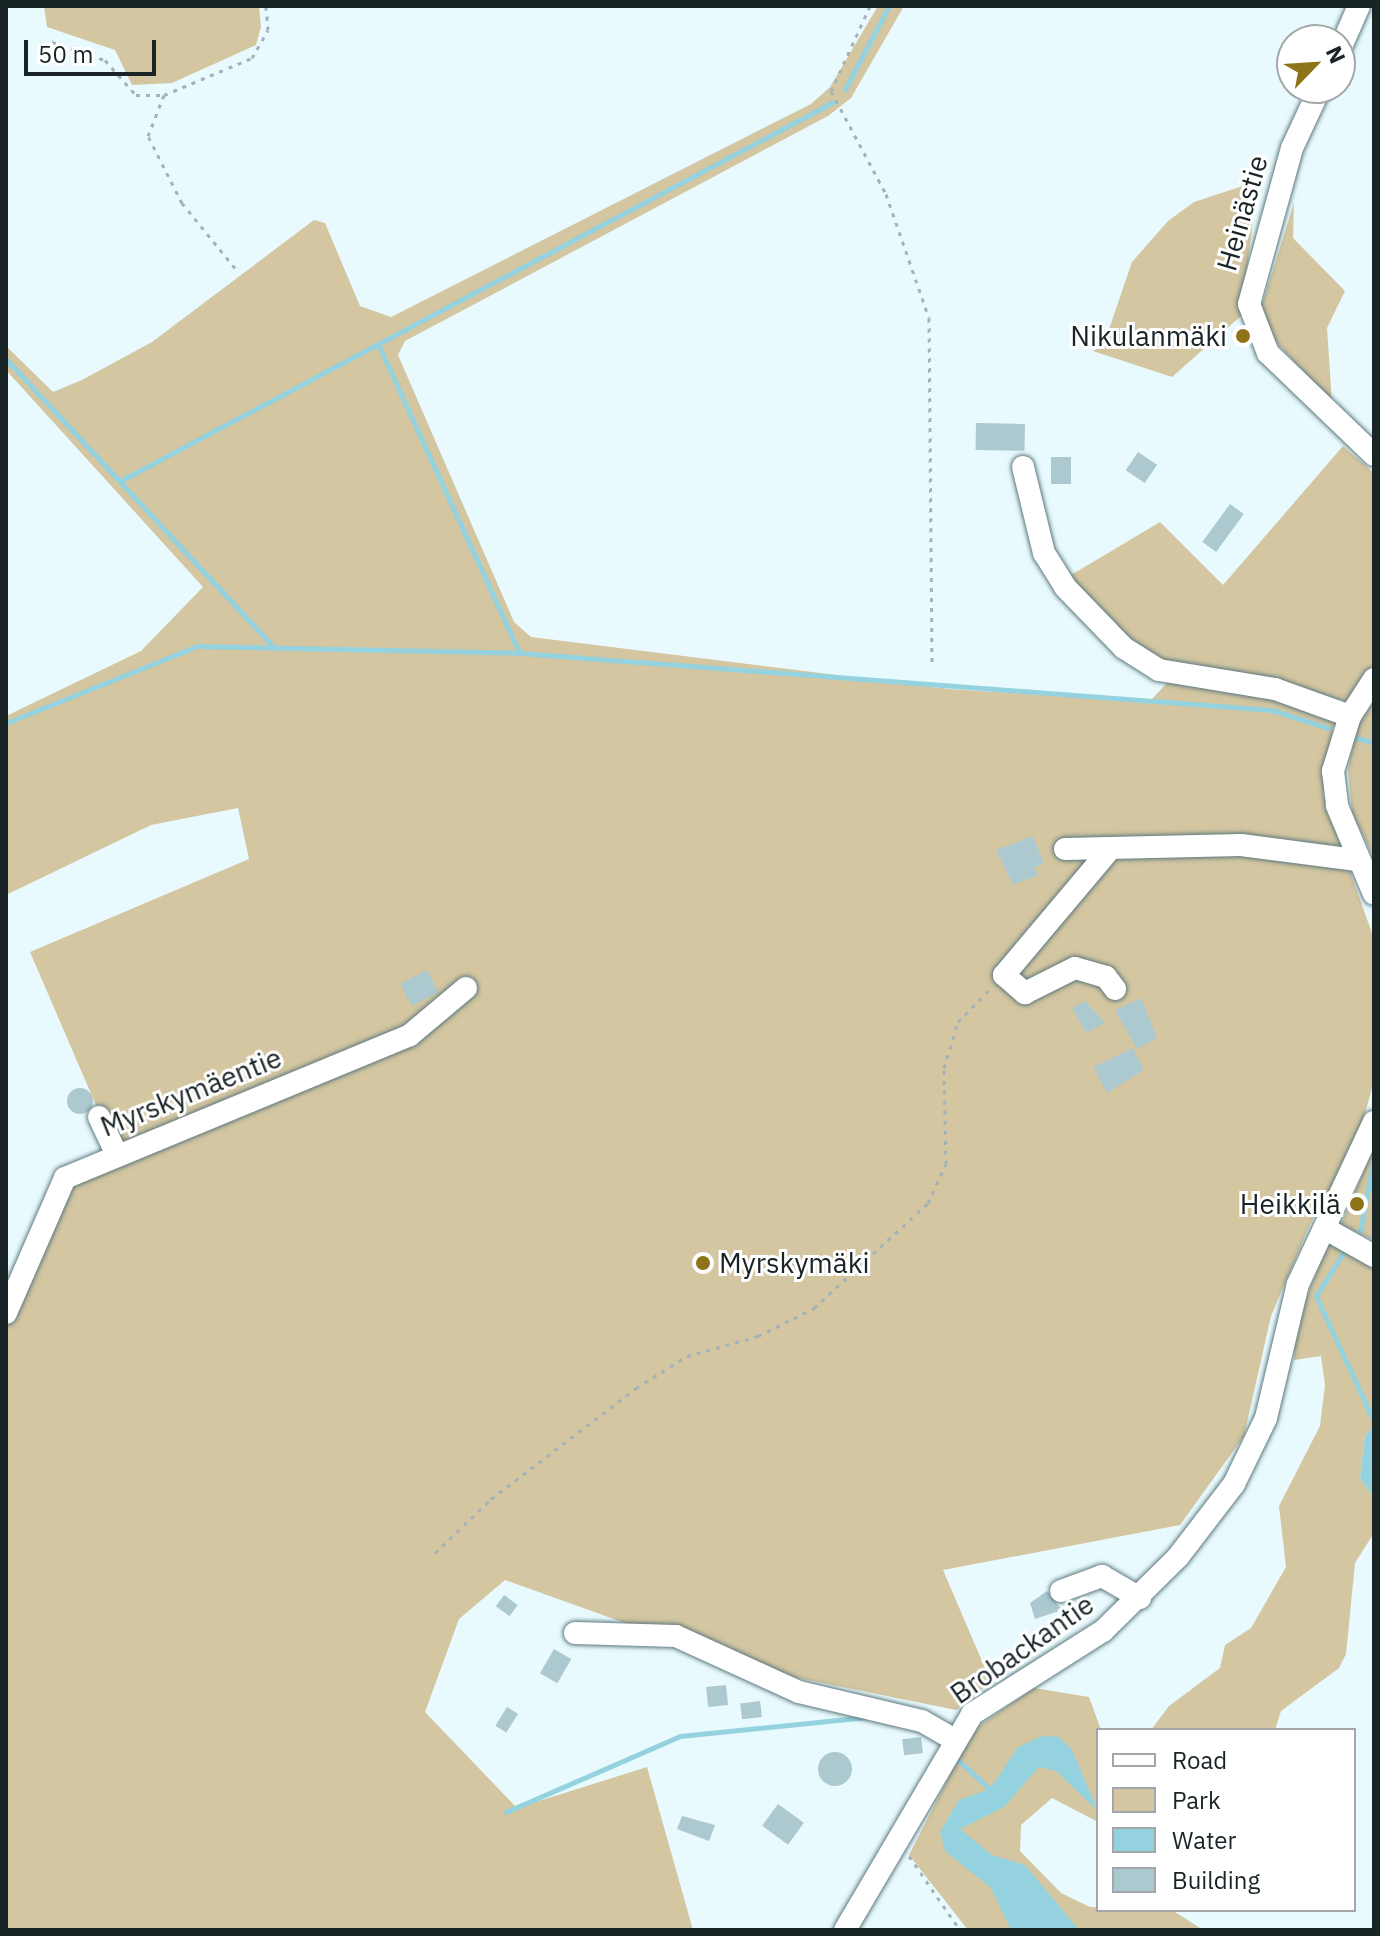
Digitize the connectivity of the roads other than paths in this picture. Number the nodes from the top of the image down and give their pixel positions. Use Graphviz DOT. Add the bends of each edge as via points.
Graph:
graph roads {
  1 [pos="1313,104"];
  2 [pos="1374,455"];
  3 [pos="1023,467"];
  4 [pos="1374,679"];
  5 [pos="1350,716"];
  6 [pos="1111,848"];
  7 [pos="1065,849"];
  8 [pos="1357,860"];
  9 [pos="1374,894"];
  10 [pos="466,988"];
  11 [pos="1115,989"];
  12 [pos="99,1117"];
  13 [pos="1374,1122"];
  14 [pos="117,1155"];
  15 [pos="1326,1229"];
  16 [pos="1374,1256"];
  17 [pos="6,1313"];
  18 [pos="1061,1591"];
  19 [pos="1140,1598"];
  20 [pos="575,1633"];
  21 [pos="953,1739"];
  22 [pos="845,1930"];
  1 -- 2 [label="street, Heinästie" via="1292,148 1249,304 1268,353"];
  3 -- 5 [label="street" via="1044,553 1065,587 1124,648 1159,670 1275,689"];
  4 -- 5 [label="street"];
  5 -- 8 [label="street" via="1333,771"];
  6 -- 7 [label="street"];
  6 -- 8 [label="street" via="1241,845"];
  6 -- 11 [label="street" via="1004,975 1025,993 1075,968 1106,977"];
  8 -- 9 [label="street"];
  10 -- 14 [label="street, Myrskymäentie" via="410,1035"];
  12 -- 14 [label="street"];
  13 -- 15 [label="street, Brobackantie"];
  14 -- 17 [label="street, Myrskymäentie" via="65,1178"];
  15 -- 16 [label="street"];
  15 -- 19 [label="street, Brobackantie" via="1282,1332 1256,1446 1213,1515"];
  18 -- 19 [label="street" via="1102,1576"];
  19 -- 21 [label="street, Brobackantie" via="1058,1663 972,1714"];
  20 -- 21 [label="street" via="676,1636 799,1692 922,1721"];
  21 -- 22 [label="street, Brobackantie" via="898,1845"];
}
